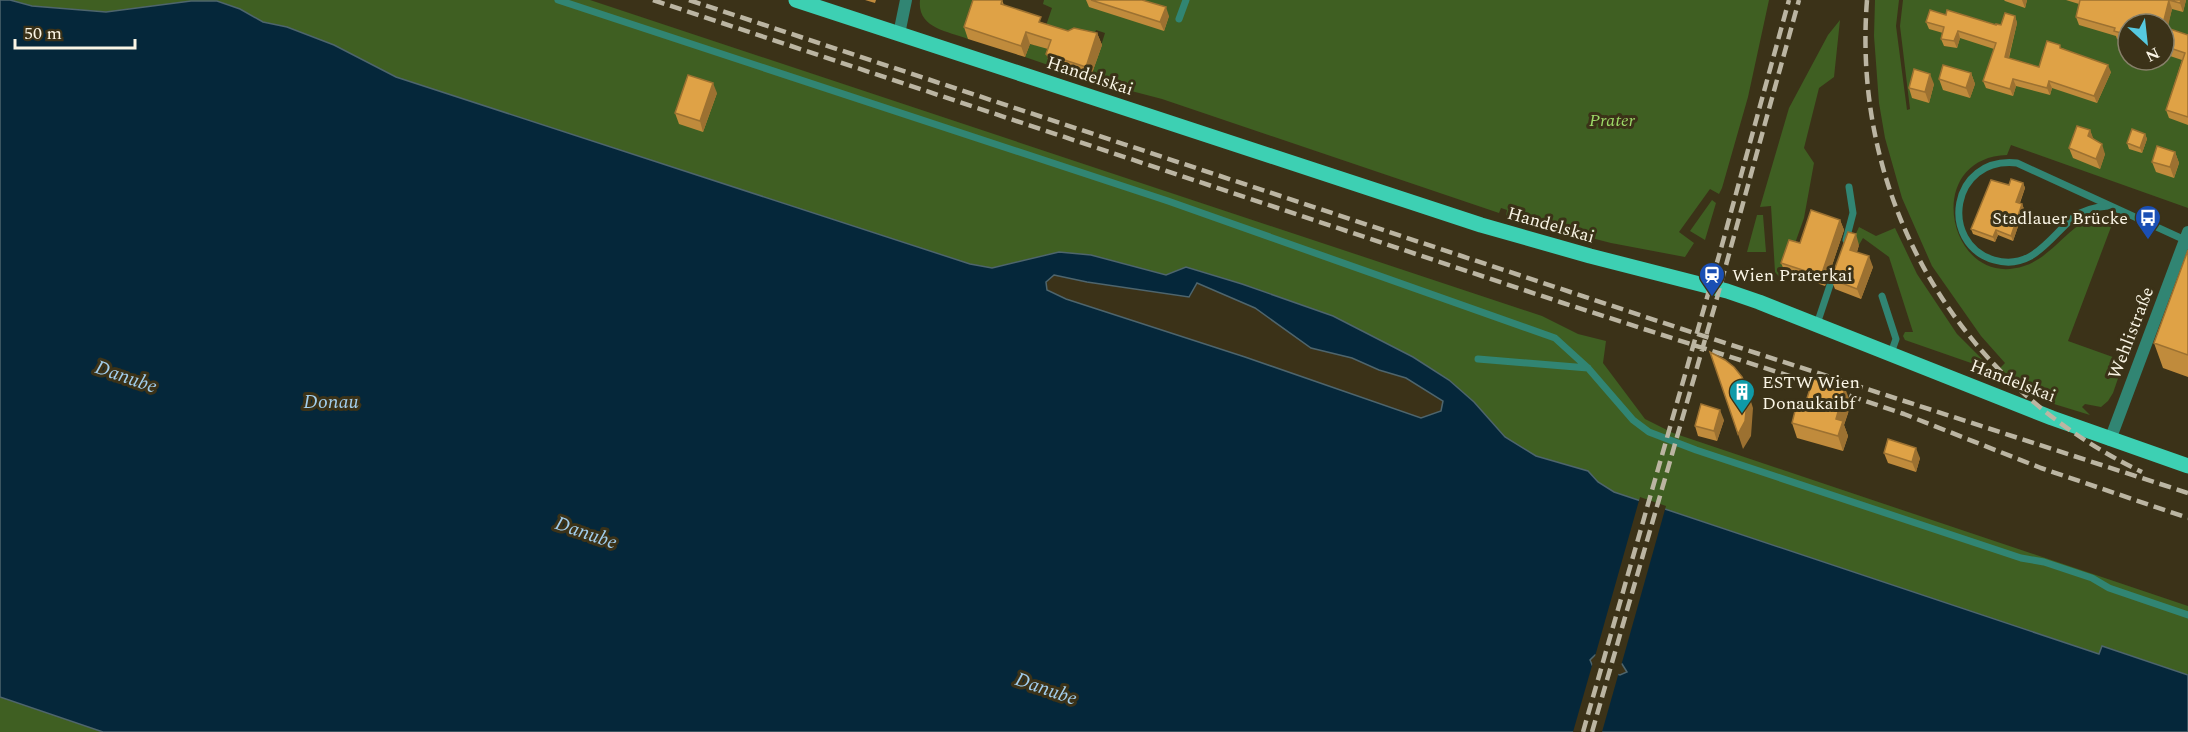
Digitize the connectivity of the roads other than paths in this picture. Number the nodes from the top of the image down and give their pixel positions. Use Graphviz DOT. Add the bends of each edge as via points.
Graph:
graph roads {
  1 [pos="558,0"];
  2 [pos="796,0"];
  3 [pos="906,0"];
  4 [pos="1186,0"];
  5 [pos="1179,19"];
  6 [pos="899,33"];
  7 [pos="1849,187"];
  8 [pos="2108,206"];
  9 [pos="2187,236"];
  10 [pos="1844,246"];
  11 [pos="1837,266"];
  12 [pos="1882,296"];
  13 [pos="1817,324"];
  14 [pos="1890,354"];
  15 [pos="1478,359"];
  16 [pos="1588,368"];
  17 [pos="2110,440"];
  18 [pos="2188,466"];
  19 [pos="2188,615"];
  1 -- 16 [label="lane" via="1168,201 1504,319 1555,338"];
  2 -- 6 [label="main road, Handelskai"];
  3 -- 6 [label="street"];
  4 -- 5 [label="lane"];
  6 -- 13 [label="main road, Handelskai" via="1481,225 1727,291"];
  7 -- 10 [label="lane" via="1853,213"];
  8 -- 8 [label="lane, Wehlistraße" via="2026,166 1998,163 1969,180 1960,200 1959,219 1967,239 1982,254 2014,262 2034,255 2084,211"];
  8 -- 9 [label="lane, Wehlistraße"];
  9 -- 17 [label="street, Wehlistraße"];
  11 -- 13 [label="lane"];
  12 -- 14 [label="lane" via="1896,339"];
  13 -- 14 [label="main road, Handelskai"];
  14 -- 17 [label="main road, Handelskai"];
  15 -- 16 [label="lane"];
  16 -- 19 [label="lane" via="1633,420 1649,432 2021,558 2092,578 2109,588"];
  17 -- 18 [label="main road, Handelskai"];
}
